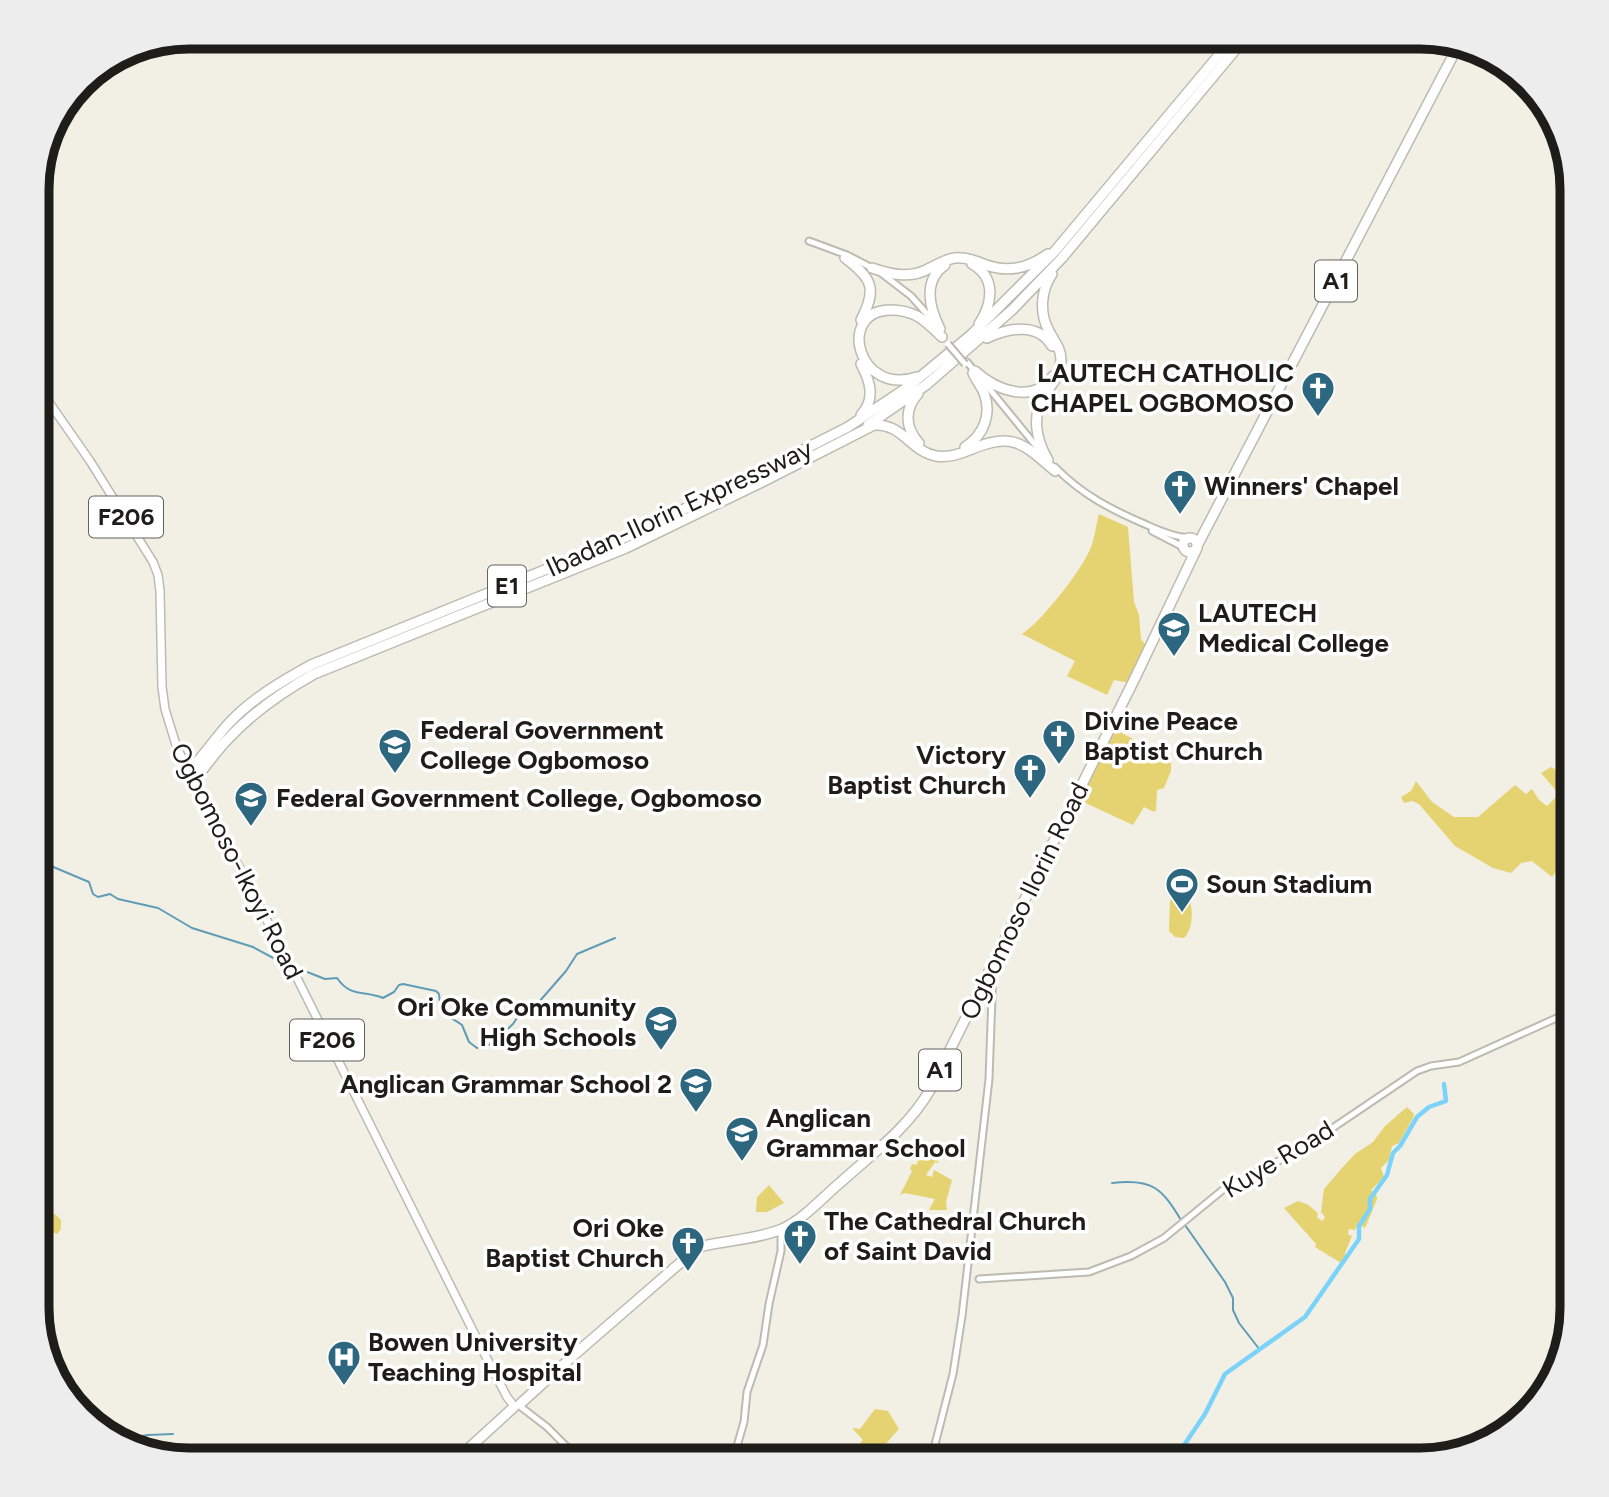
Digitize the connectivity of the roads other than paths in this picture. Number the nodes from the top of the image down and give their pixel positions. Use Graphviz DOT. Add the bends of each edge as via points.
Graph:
graph roads {
  1 [pos="1224,49"];
  2 [pos="1236,49"];
  3 [pos="1454,54"];
  4 [pos="1065,239"];
  5 [pos="845,258"];
  6 [pos="1062,258"];
  7 [pos="872,268"];
  8 [pos="945,338"];
  9 [pos="975,339"];
  10 [pos="974,372"];
  11 [pos="925,373"];
  12 [pos="926,386"];
  13 [pos="49,402"];
  14 [pos="850,431"];
  15 [pos="1048,460"];
  16 [pos="1055,471"];
  17 [pos="1212,518"];
  18 [pos="1190,538"];
  19 [pos="1197,547"];
  20 [pos="1184,548"];
  21 [pos="1182,577"];
  22 [pos="192,775"];
  23 [pos="989,979"];
  24 [pos="1560,1017"];
  25 [pos="781,1229"];
  26 [pos="979,1279"];
  27 [pos="517,1407"];
  28 [pos="471,1448"];
  29 [pos="566,1448"];
  30 [pos="736,1448"];
  31 [pos="934,1448"];
  1 -- 4 [label="highway"];
  2 -- 6 [label="highway"];
  3 -- 17 [label="highway, A1"];
  4 -- 7 [label="highway" via="1036,262 1014,269 962,258 908,275"];
  4 -- 9 [label="highway"];
  5 -- 7 [label="street" via="808,244"];
  5 -- 8 [label="street" via="898,289"];
  5 -- 14 [label="highway" via="866,276 871,290 855,339 870,383 870,401"];
  6 -- 9 [label="highway"];
  6 -- 15 [label="highway" via="1049,278 1042,304 1061,358 1057,378 1039,405 1036,422"];
  7 -- 8 [label="street" via="911,296"];
  8 -- 9 [label="highway" via="930,302 930,287 943,266 970,263 985,274 991,293"];
  8 -- 10 [label="street, bridge"];
  8 -- 11 [label="highway" via="917,316 895,310 873,313 864,321 859,341 862,355 877,373 906,380"];
  9 -- 10 [label="highway" via="1004,331 1034,331 1050,342 1057,364 1048,383 1025,392 995,386"];
  9 -- 11 [label="highway"];
  9 -- 12 [label="highway"];
  10 -- 12 [label="highway" via="987,401 986,423 977,438 960,450 933,451 913,437 908,411"];
  10 -- 15 [label="street"];
  10 -- 16 [label="street"];
  11 -- 14 [label="highway"];
  12 -- 14 [label="highway"];
  13 -- 22 [label="main road, Ogbomoso-Ikoyi Road / F206" via="156,569 162,667 171,723"];
  14 -- 16 [label="highway" via="887,425 924,452 946,457 991,442 1014,442 1033,451"];
  14 -- 22 [label="highway, Ibadan-Ilorin Expressway / E1" via="764,481 626,548 314,674 249,718"];
  15 -- 18 [label="street" via="1106,508"];
  16 -- 20 [label="street" via="1105,510"];
  17 -- 18 [label="highway, A1"];
  17 -- 19 [label="highway, A1"];
  18 -- 19 [label="highway"];
  18 -- 20 [label="highway" via="1183,542"];
  19 -- 20 [label="highway" via="1191,552"];
  19 -- 21 [label="highway, A1"];
  20 -- 21 [label="highway, A1" via="1187,559"];
  21 -- 23 [label="highway, Ogbomoso Ilorin Road / A1" via="993,962"];
  22 -- 27 [label="main road, Ogbomoso-Ikoyi Road / F206"];
  23 -- 25 [label="highway, Ogbomoso Ilorin Road / A1" via="918,1110 823,1198"];
  23 -- 31 [label="street" via="989,1079 962,1316"];
  24 -- 26 [label="street, Kuye Road" via="1459,1062 1417,1071 1300,1150 1225,1188 1164,1238 1131,1256 1089,1272"];
  25 -- 27 [label="highway, Ogbomoso Ilorin Road / A1" via="698,1248"];
  25 -- 30 [label="street" via="764,1341"];
  27 -- 28 [label="highway, A1"];
  27 -- 29 [label="street"];
}
